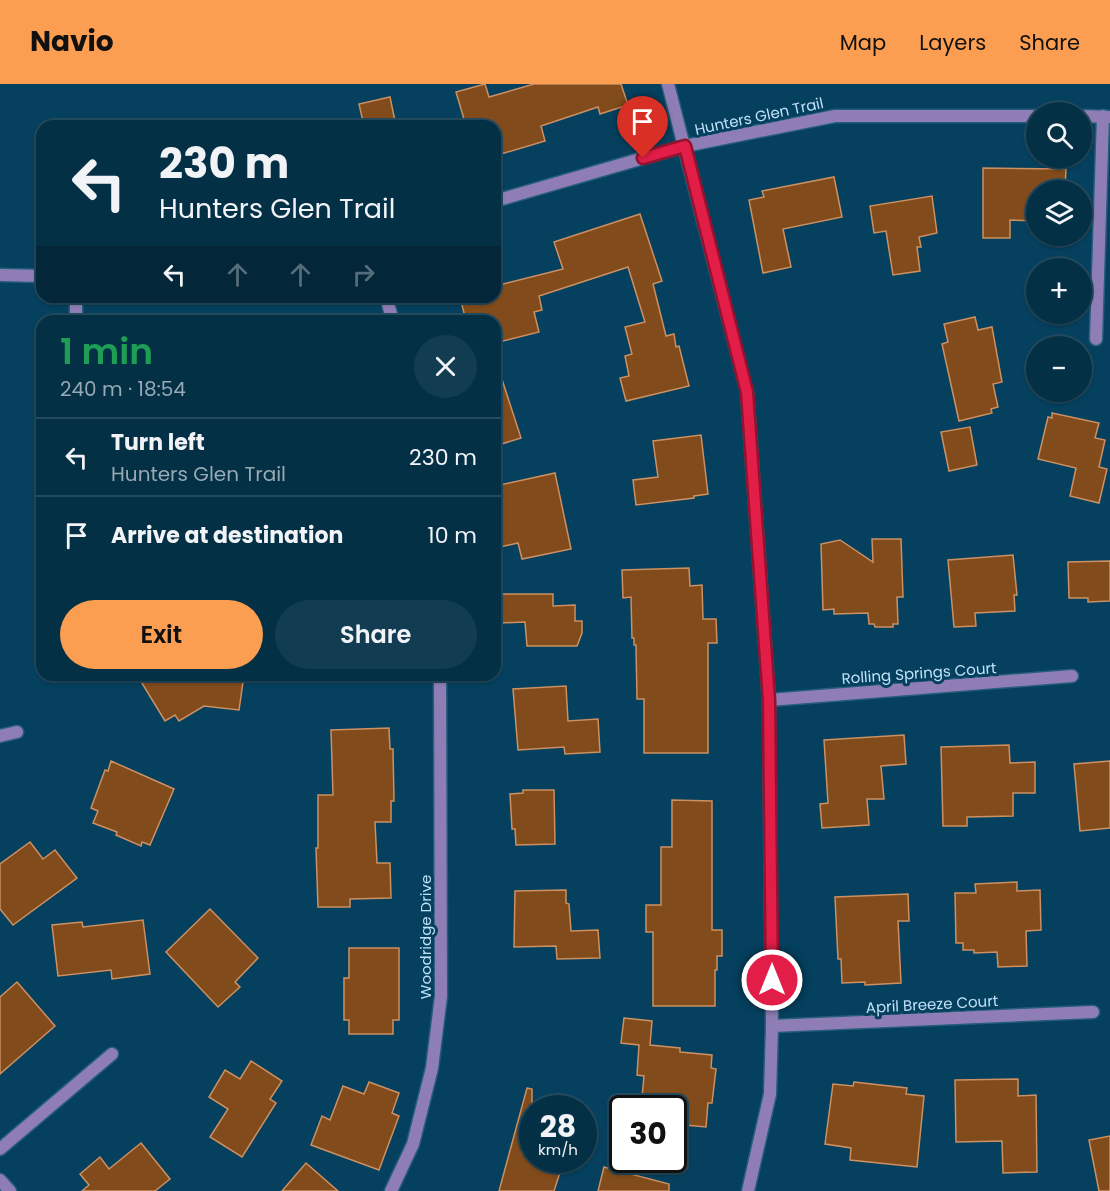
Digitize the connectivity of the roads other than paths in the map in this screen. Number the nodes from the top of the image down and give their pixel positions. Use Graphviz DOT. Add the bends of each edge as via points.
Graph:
graph roads {
  1 [pos="668,84"];
  2 [pos="1026,116"];
  3 [pos="1092,116"];
  4 [pos="1107,117"];
  5 [pos="685,146"];
  6 [pos="501,199"];
  7 [pos="0,275"];
  8 [pos="36,276"];
  9 [pos="1096,339"];
  10 [pos="1072,676"];
  11 [pos="440,681"];
  12 [pos="769,700"];
  13 [pos="17,732"];
  14 [pos="0,736"];
  15 [pos="1093,1012"];
  16 [pos="772,1026"];
  17 [pos="112,1054"];
  18 [pos="0,1149"];
  19 [pos="0,1179"];
  20 [pos="10,1191"];
  21 [pos="391,1191"];
  22 [pos="748,1191"];
  1 -- 5 [label="street"];
  2 -- 5 [label="street, Hunters Glen Trail" via="835,116"];
  3 -- 4 [label="street"];
  4 -- 9 [label="street"];
  5 -- 6 [label="street, Hunters Glen Trail"];
  5 -- 12 [label="street" via="747,392"];
  7 -- 8 [label="street"];
  10 -- 12 [label="street, Rolling Springs Court"];
  11 -- 21 [label="street, Woodridge Drive" via="441,996 432,1068 413,1144"];
  12 -- 16 [label="street"];
  13 -- 14 [label="street"];
  15 -- 16 [label="street, April Breeze Court"];
  16 -- 22 [label="street" via="770,1094"];
  17 -- 18 [label="street"];
  19 -- 20 [label="street"];
}
